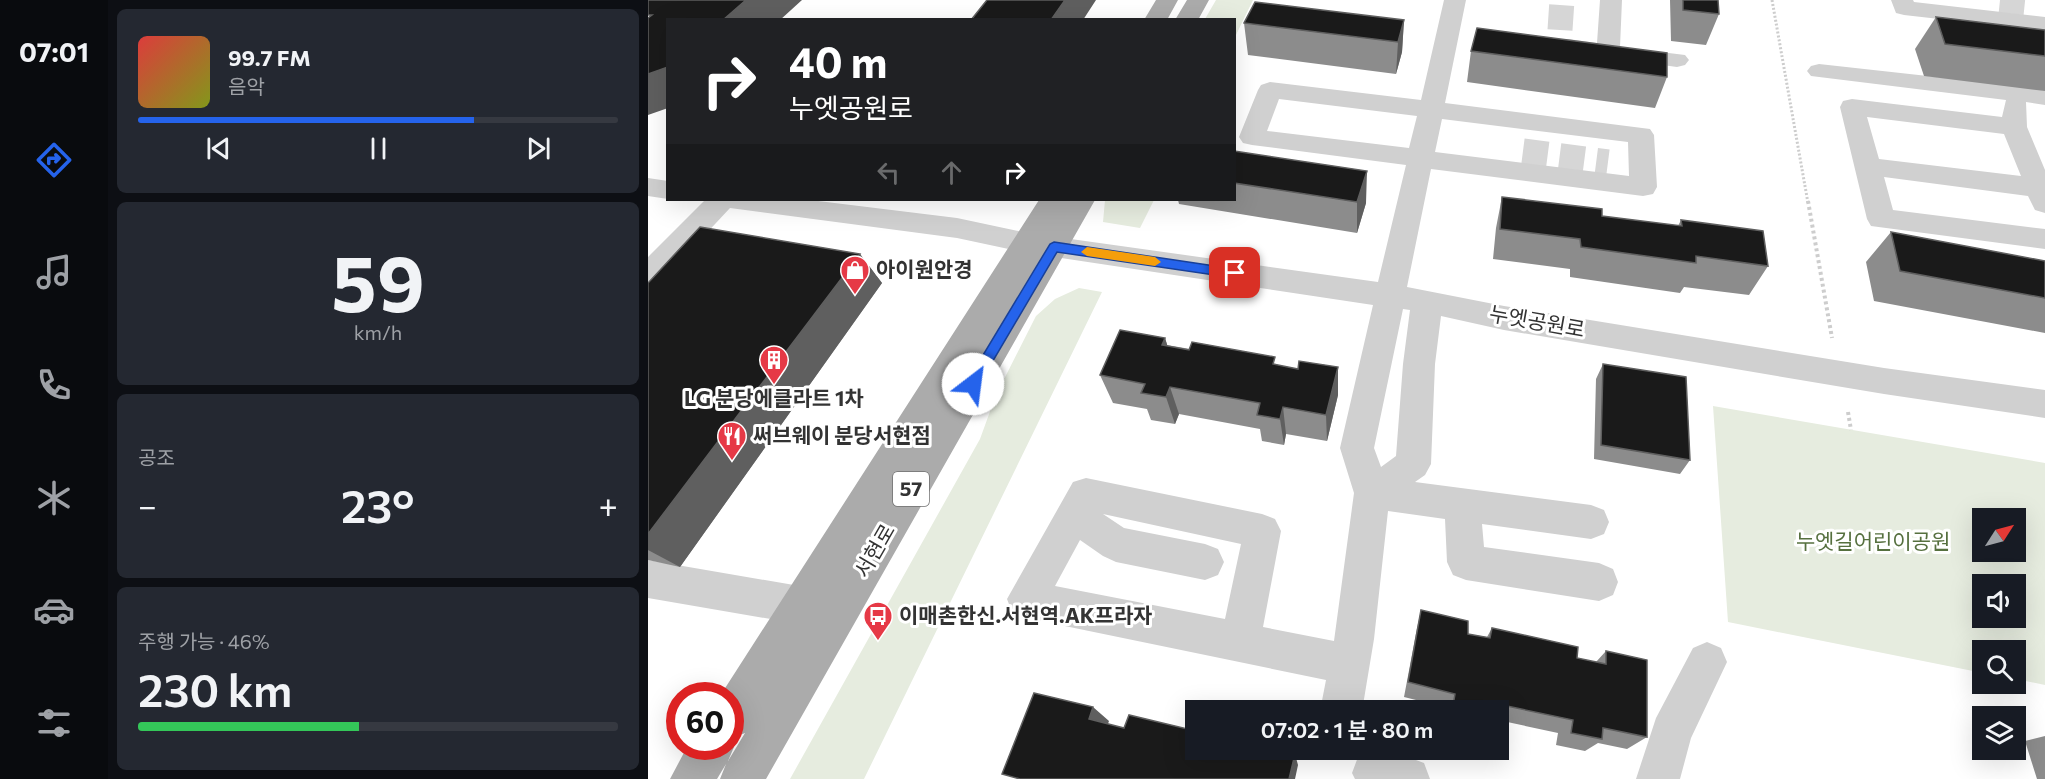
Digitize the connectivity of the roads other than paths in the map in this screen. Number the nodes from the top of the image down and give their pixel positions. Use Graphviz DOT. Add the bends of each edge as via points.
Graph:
graph roads {
  1 [pos="1167,0"];
  2 [pos="1198,0"];
  3 [pos="1455,0"];
  4 [pos="1611,0"];
  5 [pos="1902,0"];
  6 [pos="1156,18"];
  7 [pos="1187,18"];
  8 [pos="2045,24"];
  9 [pos="1551,44"];
  10 [pos="1608,51"];
  11 [pos="1677,60"];
  12 [pos="1819,71"];
  13 [pos="2016,94"];
  14 [pos="2045,97"];
  15 [pos="1430,110"];
  16 [pos="2014,127"];
  17 [pos="1419,159"];
  18 [pos="1608,162"];
  19 [pos="1867,166"];
  20 [pos="1643,167"];
  21 [pos="648,187"];
  22 [pos="666,190"];
  23 [pos="2042,196"];
  24 [pos="720,201"];
  25 [pos="745,201"];
  26 [pos="1053,201"];
  27 [pos="1081,201"];
  28 [pos="2045,239"];
  29 [pos="1041,245"];
  30 [pos="648,276"];
  31 [pos="1389,296"];
  32 [pos="1427,302"];
  33 [pos="2045,404"];
  34 [pos="1372,493"];
  35 [pos="1462,503"];
  36 [pos="1074,515"];
  37 [pos="1591,522"];
  38 [pos="1205,562"];
  39 [pos="648,579"];
  40 [pos="1599,582"];
  41 [pos="801,606"];
  42 [pos="840,612"];
  43 [pos="1240,642"];
  44 [pos="1707,662"];
  45 [pos="1349,664"];
  46 [pos="744,696"];
  47 [pos="1343,700"];
  48 [pos="704,760"];
  49 [pos="692,779"];
  50 [pos="741,779"];
  51 [pos="1658,779"];
  1 -- 6 [label="main road"];
  2 -- 7 [label="main road"];
  3 -- 15 [label="street" via="1459,32"];
  4 -- 10 [label="street"];
  5 -- 8 [label="street" via="1904,8"];
  9 -- 10 [label="street"];
  10 -- 11 [label="street"];
  12 -- 13 [label="street"];
  13 -- 14 [label="street"];
  13 -- 16 [label="street"];
  15 -- 17 [label="street"];
  15 -- 17 [label="street" via="1270,90 1252,137"];
  15 -- 20 [label="street" via="1641,135"];
  16 -- 19 [label="street" via="1852,107"];
  16 -- 23 [label="street"];
  17 -- 20 [label="street" via="1643,187"];
  17 -- 31 [label="street"];
  18 -- 20 [label="street"];
  19 -- 23 [label="street"];
  19 -- 28 [label="street" via="1881,219"];
  21 -- 22 [label="street"];
  24 -- 30 [label="street"];
  25 -- 29 [label="street, 누엣공원로" via="957,228"];
  26 -- 29 [label="main road, 서현로 / 57"];
  27 -- 29 [label="main road, 서현로 / 57"];
  29 -- 31 [label="street, 누엣공원로"];
  29 -- 41 [label="main road, 서현로 / 57"];
  29 -- 42 [label="main road, 서현로 / 57"];
  31 -- 32 [label="street, 누엣공원로"];
  31 -- 34 [label="street" via="1357,448"];
  32 -- 33 [label="street, 누엣공원로"];
  32 -- 34 [label="street" via="1413,464"];
  34 -- 35 [label="street"];
  34 -- 45 [label="street"];
  35 -- 37 [label="street"];
  35 -- 40 [label="street" via="1466,562"];
  36 -- 38 [label="street" via="1116,544"];
  36 -- 43 [label="street" via="1026,599"];
  36 -- 43 [label="street" via="1086,494 1262,531"];
  39 -- 41 [label="street"];
  41 -- 42 [label="street"];
  41 -- 46 [label="main road, 서현로 / 57"];
  42 -- 50 [label="main road, 서현로 / 57"];
  43 -- 45 [label="street"];
  44 -- 51 [label="street" via="1671,733"];
  45 -- 47 [label="street"];
  48 -- 49 [label="main road"];
}
